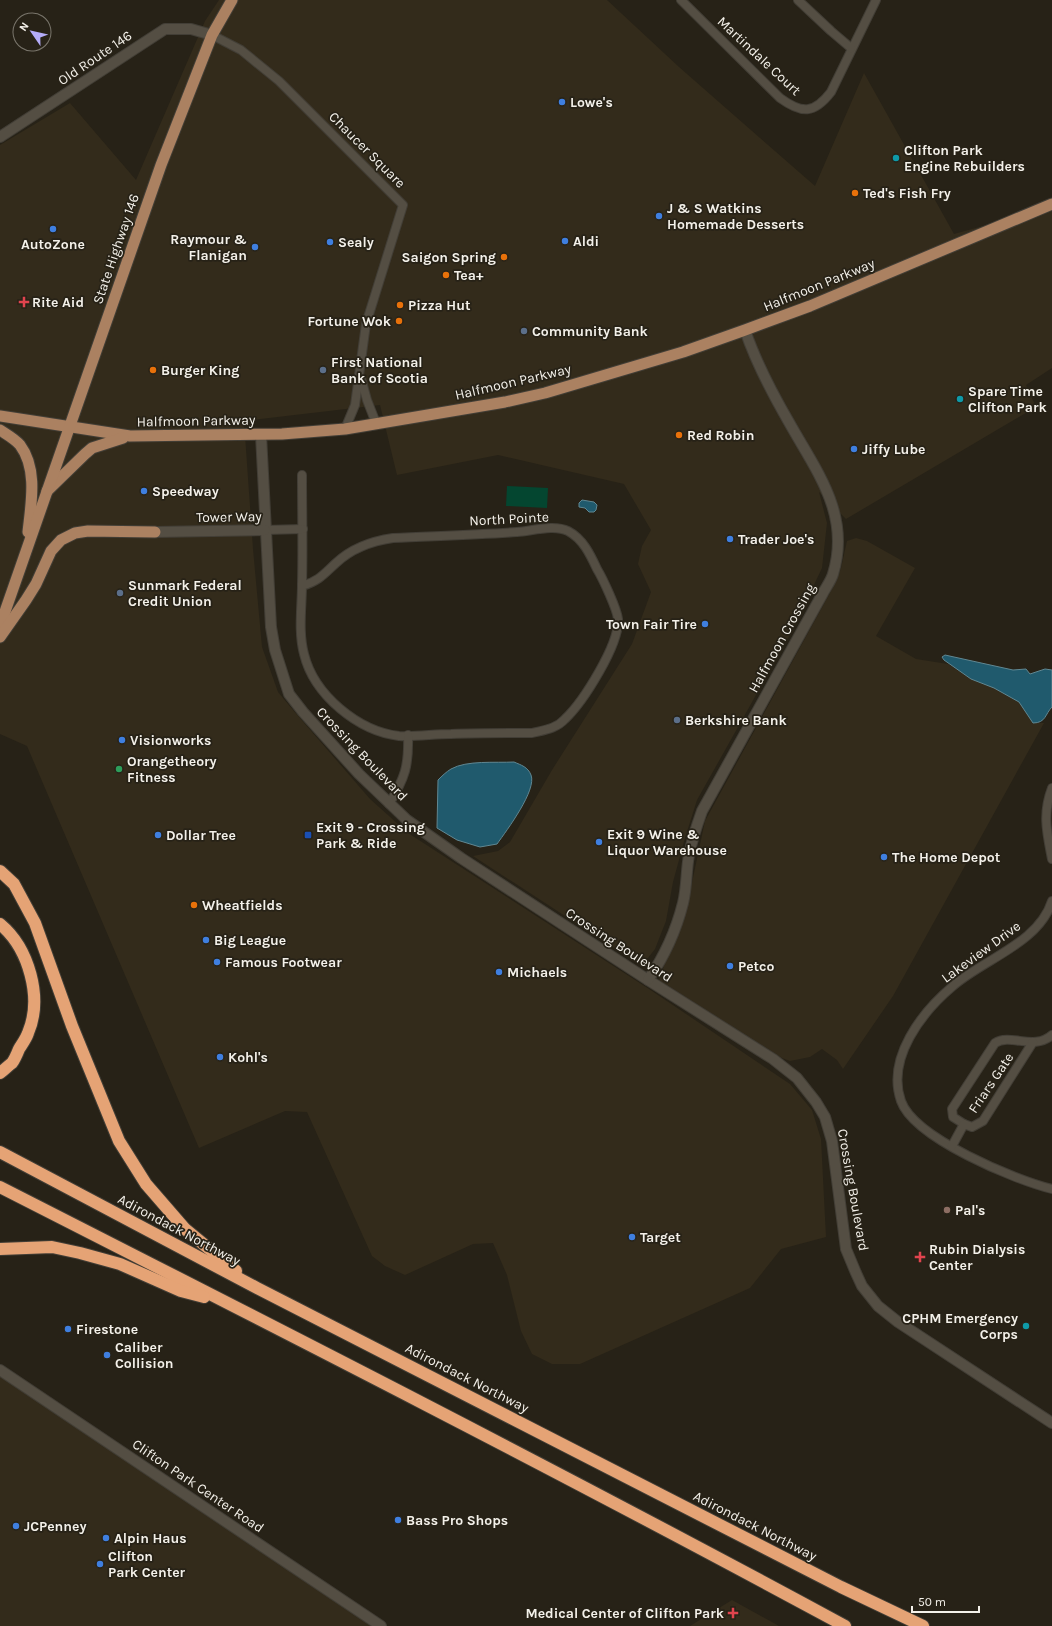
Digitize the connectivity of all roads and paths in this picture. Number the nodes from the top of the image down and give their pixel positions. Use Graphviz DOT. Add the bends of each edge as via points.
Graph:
graph roads {
  1 [pos="232,0"];
  2 [pos="798,0"];
  3 [pos="876,0"];
  4 [pos="686,2"];
  5 [pos="212,35"];
  6 [pos="851,48"];
  7 [pos="0,137"];
  8 [pos="1052,204"];
  9 [pos="745,330"];
  10 [pos="360,375"];
  11 [pos="0,416"];
  12 [pos="376,423"];
  13 [pos="68,427"];
  14 [pos="345,429"];
  15 [pos="0,430"];
  16 [pos="261,435"];
  17 [pos="130,436"];
  18 [pos="302,475"];
  19 [pos="46,492"];
  20 [pos="303,529"];
  21 [pos="265,530"];
  22 [pos="155,532"];
  23 [pos="26,547"];
  24 [pos="302,586"];
  25 [pos="0,626"];
  26 [pos="0,636"];
  27 [pos="408,736"];
  28 [pos="1052,788"];
  29 [pos="389,804"];
  30 [pos="1052,859"];
  31 [pos="0,871"];
  32 [pos="1052,900"];
  33 [pos="1050,911"];
  34 [pos="0,924"];
  35 [pos="648,980"];
  36 [pos="1052,1035"];
  37 [pos="1033,1042"];
  38 [pos="0,1073"];
  39 [pos="964,1124"];
  40 [pos="952,1146"];
  41 [pos="0,1152"];
  42 [pos="0,1187"];
  43 [pos="1052,1189"];
  44 [pos="0,1249"];
  45 [pos="257,1288"];
  46 [pos="225,1302"];
  47 [pos="0,1370"];
  48 [pos="1052,1423"];
  49 [pos="381,1626"];
  50 [pos="845,1626"];
  51 [pos="922,1626"];
  1 -- 5 [label="main road, State Highway 146"];
  2 -- 6 [label="street"];
  3 -- 6 [label="street, Martindale Court"];
  4 -- 6 [label="street, Martindale Court" via="780,98 798,109 816,108 823,102 831,92"];
  5 -- 7 [label="street, Old Route 146" via="191,29 165,29"];
  5 -- 10 [label="street, Chaucer Square" via="241,50 279,81 403,205 366,324"];
  5 -- 13 [label="main road, State Highway 146" via="161,165"];
  8 -- 9 [label="main road, Halfmoon Parkway" via="810,306"];
  9 -- 12 [label="main road, Halfmoon Parkway" via="683,352 545,393"];
  9 -- 35 [label="street, Halfmoon Crossing" via="753,354 773,395 830,496 836,520 836,557 832,575 823,593 702,811 689,856 684,902 677,925 659,964"];
  10 -- 12 [label="street, Chaucer Square"];
  10 -- 14 [label="street, Chaucer Square" via="355,405"];
  11 -- 13 [label="main road, Halfmoon Parkway"];
  12 -- 14 [label="main road, Halfmoon Parkway"];
  13 -- 17 [label="main road, Halfmoon Parkway"];
  13 -- 19 [label="main road, State Highway 146"];
  14 -- 16 [label="main road, Halfmoon Parkway"];
  15 -- 23 [label="main road" via="19,444 30,466 32,493"];
  16 -- 17 [label="main road, Halfmoon Parkway"];
  16 -- 21 [label="street, Crossing Boulevard"];
  17 -- 19 [label="main road" via="92,448"];
  18 -- 20 [label="street, North Pointe"];
  19 -- 23 [label="main road, State Highway 146"];
  20 -- 21 [label="street, Tower Way"];
  20 -- 24 [label="street, North Pointe"];
  21 -- 22 [label="street, Tower Way"];
  21 -- 29 [label="street, Crossing Boulevard" via="271,627 275,650 290,694 303,712"];
  22 -- 26 [label="main road" via="88,531 75,533 61,540 52,551 26,600"];
  23 -- 25 [label="main road, State Highway 146"];
  24 -- 27 [label="street, North Pointe" via="301,636 310,671 319,686 342,710 364,726 378,732"];
  24 -- 27 [label="street, North Pointe" via="319,579 336,562 377,540 552,528 567,530 586,548 604,582 618,618 617,631 607,656 587,691 565,720 553,728 532,733"];
  27 -- 29 [label="street" via="407,766"];
  28 -- 30 [label="street" via="1048,800 1046,825"];
  29 -- 35 [label="street, Crossing Boulevard" via="461,858"];
  31 -- 45 [label="highway" via="14,884 34,923 94,1083 123,1147 146,1184 185,1229"];
  32 -- 33 [label="street, Lakeview Drive"];
  33 -- 40 [label="street, Lakeview Drive" via="1016,944 953,986 938,1000 906,1043 900,1059 898,1082 901,1101 911,1118 920,1126"];
  34 -- 38 [label="highway" via="7,929 24,956 33,990 33,1012 28,1032 12,1062"];
  35 -- 48 [label="street, Crossing Boulevard" via="773,1059 797,1078 816,1102 825,1117 832,1141 846,1249 862,1286 878,1306 898,1322"];
  36 -- 37 [label="street, Friars Gate" via="1043,1041"];
  37 -- 39 [label="street, Friars Gate" via="983,1121 972,1127"];
  37 -- 39 [label="street, Friars Gate" via="1001,1040 995,1043 952,1109 953,1117"];
  39 -- 40 [label="street, Friars Gate"];
  40 -- 43 [label="street, Lakeview Drive" via="999,1171"];
  41 -- 45 [label="highway, Adirondack Northway"];
  42 -- 46 [label="highway"];
  44 -- 46 [label="highway" via="52,1248 80,1253 120,1264 181,1291"];
  45 -- 51 [label="highway, Adirondack Northway"];
  46 -- 50 [label="highway" via="685,1540"];
  47 -- 49 [label="street, Clifton Park Center Road"];
}
